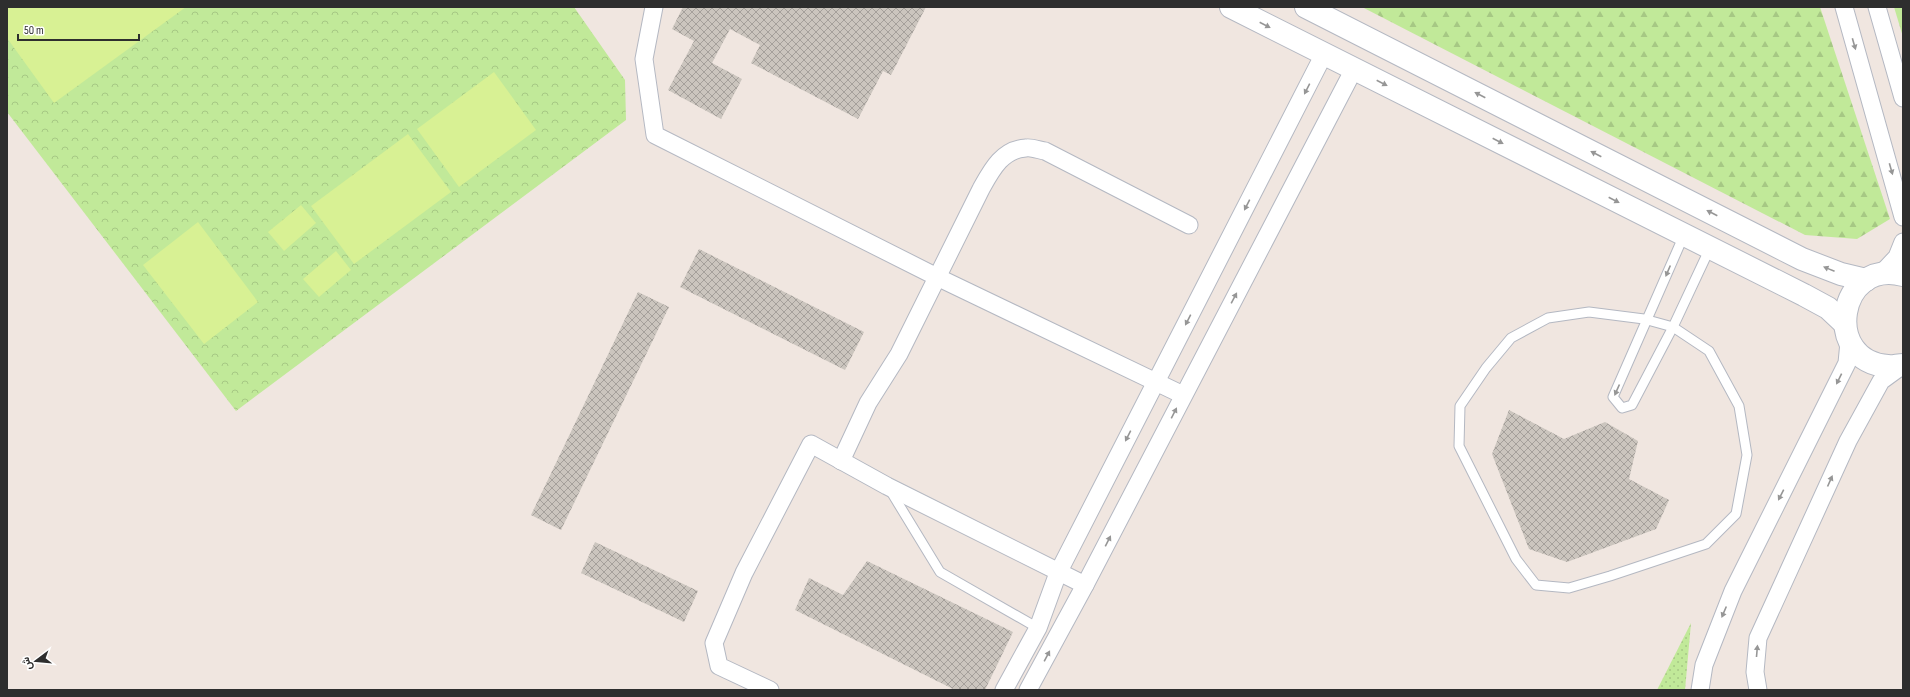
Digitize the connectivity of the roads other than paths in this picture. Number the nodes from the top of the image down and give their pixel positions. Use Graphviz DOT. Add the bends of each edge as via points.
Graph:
graph roads {
  1 [pos="654,7"];
  2 [pos="1231,7"];
  3 [pos="1306,7"];
  4 [pos="1844,7"];
  5 [pos="1877,7"];
  6 [pos="1324,54"];
  7 [pos="1354,69"];
  8 [pos="1903,98"];
  9 [pos="1903,217"];
  10 [pos="1189,225"];
  11 [pos="1684,235"];
  12 [pos="1903,242"];
  13 [pos="1710,248"];
  14 [pos="937,276"];
  15 [pos="1903,276"];
  16 [pos="1874,277"];
  17 [pos="1647,320"];
  18 [pos="1673,328"];
  19 [pos="1847,333"];
  20 [pos="1903,365"];
  21 [pos="1156,382"];
  22 [pos="1184,395"];
  23 [pos="841,461"];
  24 [pos="888,486"];
  25 [pos="1058,572"];
  26 [pos="1085,585"];
  27 [pos="1038,628"];
  28 [pos="770,690"];
  29 [pos="1004,690"];
  30 [pos="1028,690"];
  31 [pos="1700,690"];
  32 [pos="1758,690"];
  1 -- 14 [label="street" via="644,59 655,135"];
  2 -- 6 [label="main road, one-way"];
  16 -- 3 [label="main road, one-way" via="1841,274 1802,258"];
  4 -- 9 [label="street, one-way"];
  5 -- 8 [label="street"];
  6 -- 7 [label="main road"];
  6 -- 21 [label="street, one-way"];
  7 -- 11 [label="main road, one-way"];
  22 -- 7 [label="street, one-way"];
  10 -- 14 [label="street" via="1045,150 1026,148 1010,152 995,164"];
  11 -- 13 [label="main road"];
  11 -- 17 [label="lane, one-way"];
  12 -- 16 [label="street" via="1897,258"];
  13 -- 18 [label="lane"];
  13 -- 19 [label="main road" via="1828,308"];
  14 -- 21 [label="street"];
  14 -- 23 [label="street" via="899,354 868,403"];
  15 -- 16 [label="main road" via="1895,273"];
  16 -- 19 [label="main road" via="1856,288 1849,299 1845,312"];
  17 -- 18 [label="lane"];
  17 -- 18 [label="lane, one-way" via="1614,397 1622,408 1632,405"];
  17 -- 18 [label="lane" via="1588,312 1548,318 1511,338 1460,406 1460,446 1516,560 1536,585 1569,588 1706,544 1736,514 1747,455 1739,406 1709,351"];
  19 -- 20 [label="main road" via="1859,354 1872,363 1887,366"];
  19 -- 31 [label="street, one-way" via="1846,363 1733,591 1704,665"];
  32 -- 20 [label="street, one-way" via="1758,638 1848,441 1881,381"];
  21 -- 22 [label="street"];
  21 -- 25 [label="street, one-way"];
  26 -- 22 [label="street, one-way"];
  23 -- 24 [label="street"];
  23 -- 28 [label="street" via="811,444 744,573 714,643 718,666"];
  24 -- 25 [label="street"];
  24 -- 27 [label="lane" via="940,572"];
  25 -- 26 [label="street"];
  25 -- 27 [label="street"];
  30 -- 26 [label="street, one-way"];
  27 -- 29 [label="street"];
}
